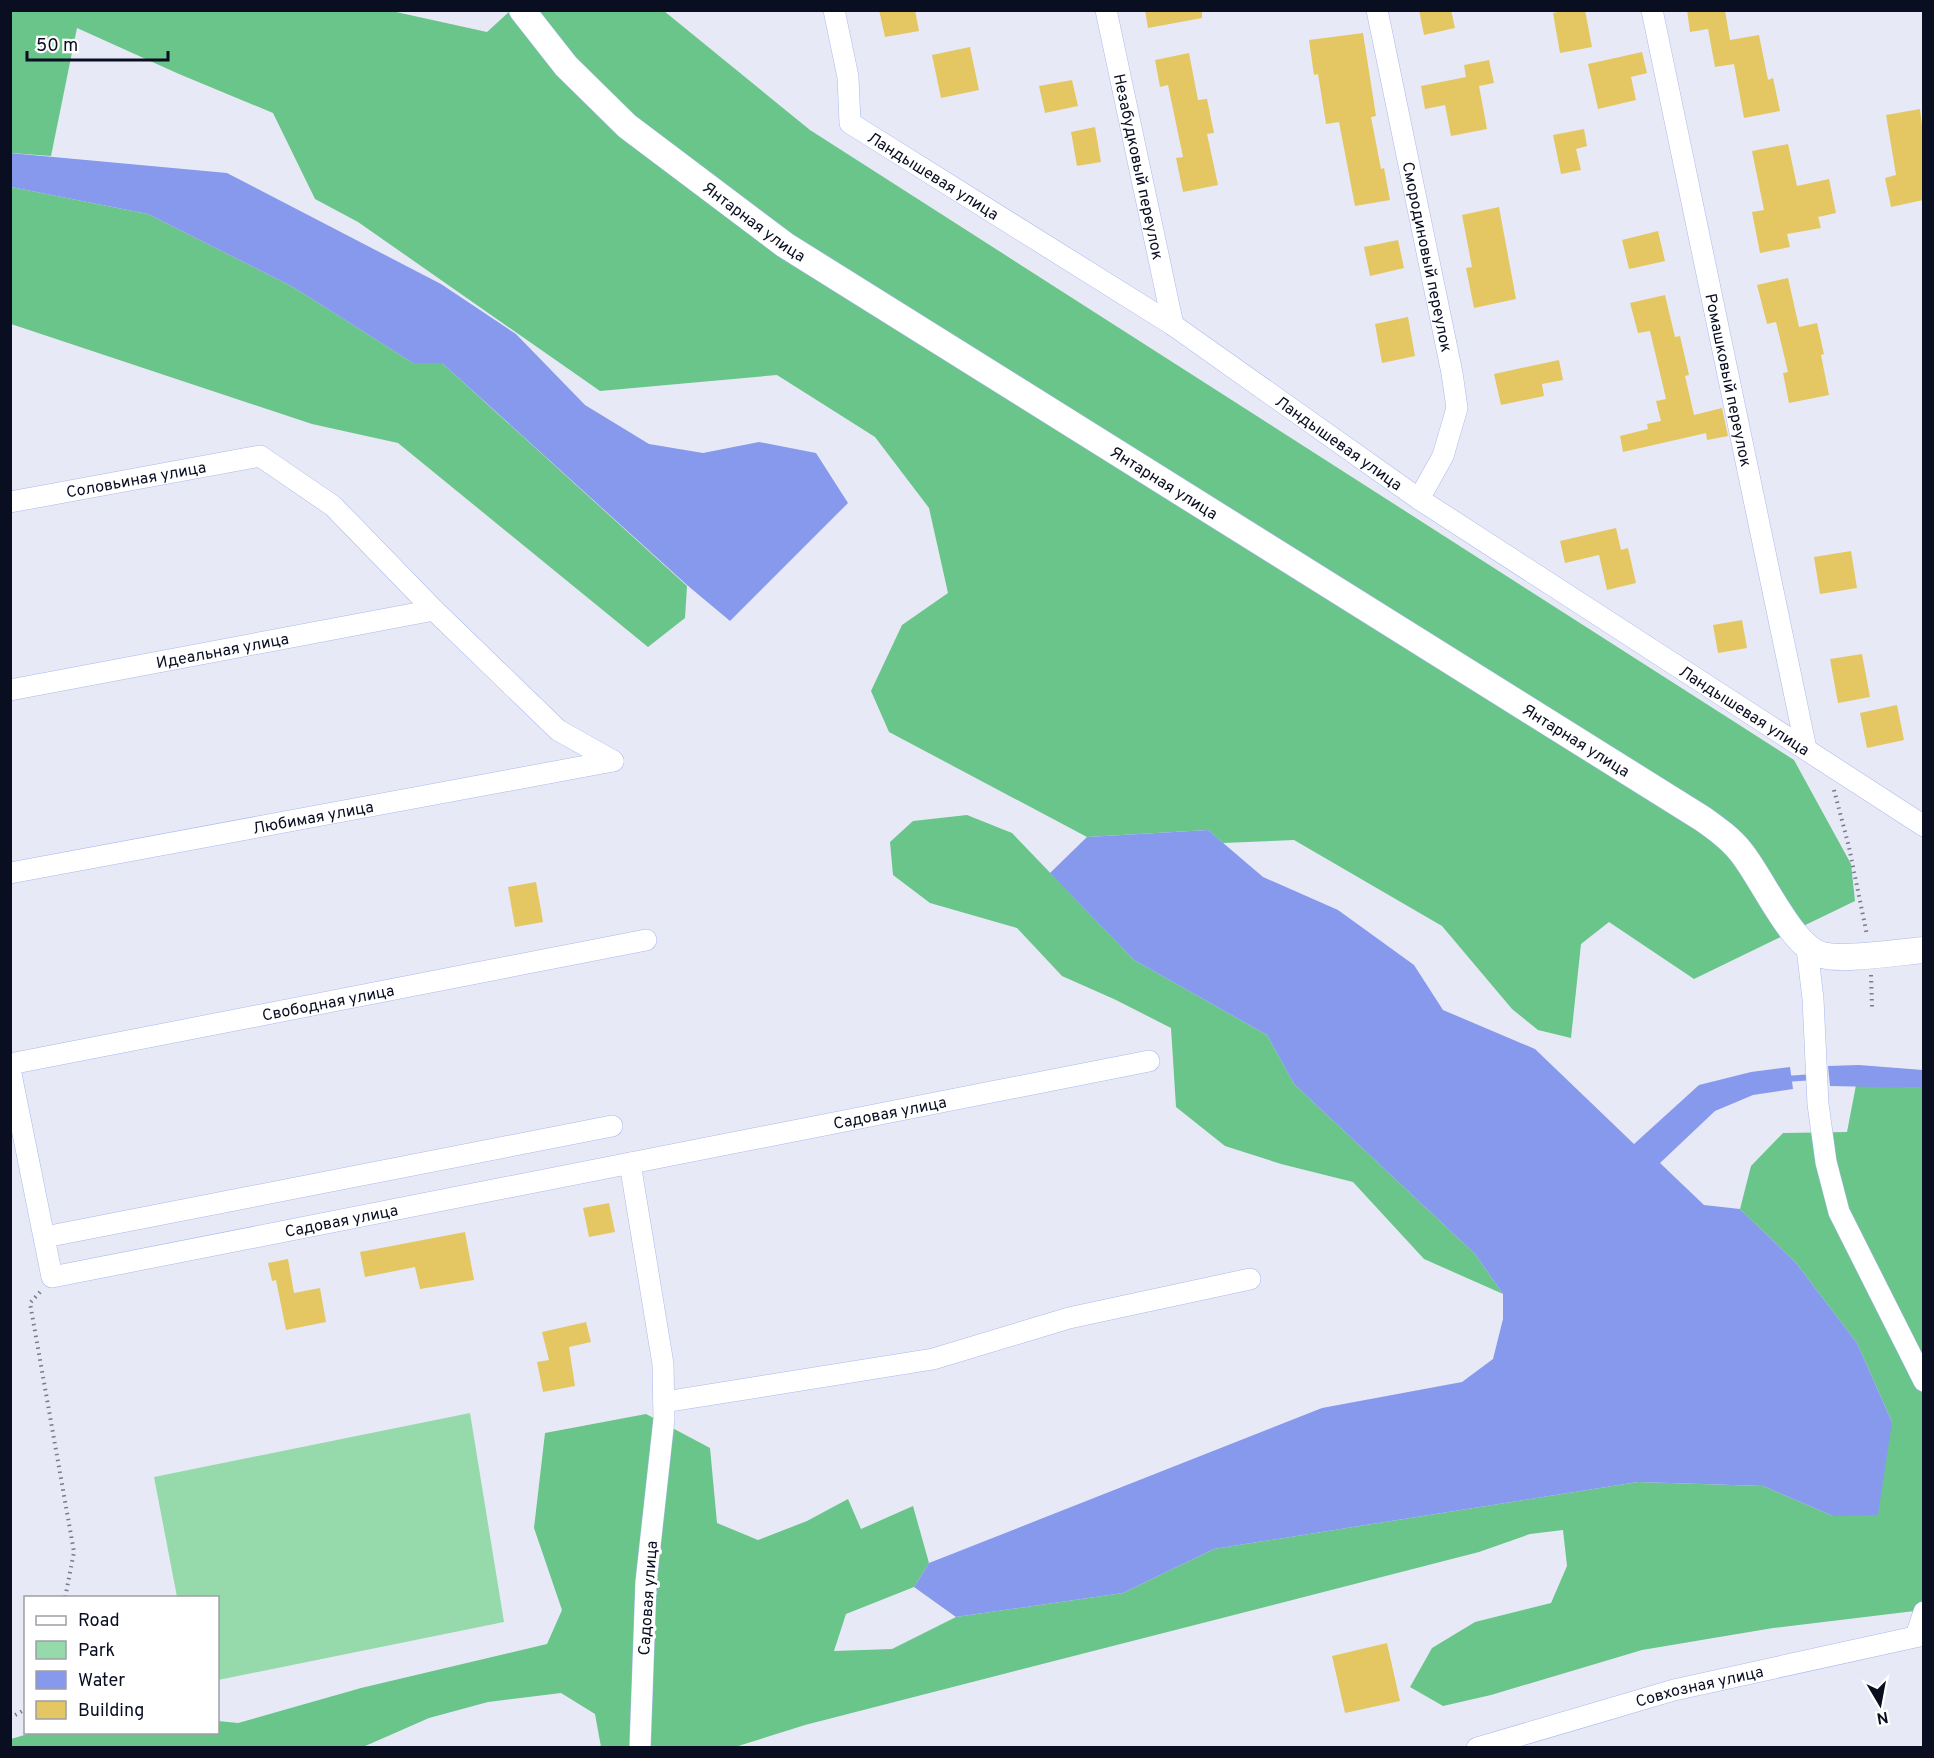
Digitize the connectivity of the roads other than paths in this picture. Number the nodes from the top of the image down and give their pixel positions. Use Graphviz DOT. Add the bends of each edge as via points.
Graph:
graph roads {
  1 [pos="522,10"];
  2 [pos="834,10"];
  3 [pos="1106,10"];
  4 [pos="1377,10"];
  5 [pos="1652,10"];
  6 [pos="1173,325"];
  7 [pos="1419,499"];
  8 [pos="10,502"];
  9 [pos="434,610"];
  10 [pos="10,690"];
  11 [pos="1806,749"];
  12 [pos="1923,826"];
  13 [pos="10,873"];
  14 [pos="646,940"];
  15 [pos="1807,948"];
  16 [pos="1923,950"];
  17 [pos="1149,1061"];
  18 [pos="10,1064"];
  19 [pos="10,1069"];
  20 [pos="612,1125"];
  21 [pos="630,1163"];
  22 [pos="45,1237"];
  23 [pos="1250,1279"];
  24 [pos="1923,1381"];
  25 [pos="664,1402"];
  26 [pos="1923,1612"];
  27 [pos="1920,1636"];
  28 [pos="640,1748"];
  29 [pos="1477,1748"];
  1 -- 15 [label="street, Янтарная улица" via="566,66 627,126 785,245 1719,830 1742,853 1794,935"];
  2 -- 6 [label="street, Ландышевая улица" via="848,77 850,123"];
  3 -- 6 [label="street, Незабудковый переулок"];
  4 -- 7 [label="street, Смородиновый переулок" via="1457,408 1443,456"];
  5 -- 11 [label="street, Ромашковый переулок"];
  6 -- 7 [label="street, Ландышевая улица"];
  7 -- 11 [label="street, Ландышевая улица"];
  8 -- 9 [label="street, Соловьиная улица" via="260,456 333,506"];
  9 -- 10 [label="street, Идеальная улица"];
  9 -- 13 [label="street, Любимая улица" via="558,730 613,761"];
  11 -- 12 [label="street, Ландышевая улица"];
  14 -- 18 [label="street, Свободная улица"];
  15 -- 16 [label="street" via="1823,956 1839,957"];
  15 -- 24 [label="street" via="1818,1104 1826,1162 1839,1212"];
  17 -- 21 [label="street, Садовая улица"];
  19 -- 22 [label="street"];
  20 -- 22 [label="street"];
  21 -- 22 [label="street, Садовая улица" via="52,1277"];
  21 -- 25 [label="street, Садовая улица" via="663,1364"];
  23 -- 25 [label="street" via="1069,1317 933,1359"];
  25 -- 28 [label="street, Садовая улица" via="646,1582"];
  26 -- 27 [label="street"];
  27 -- 29 [label="street, Совхозная улица" via="1674,1690"];
}
